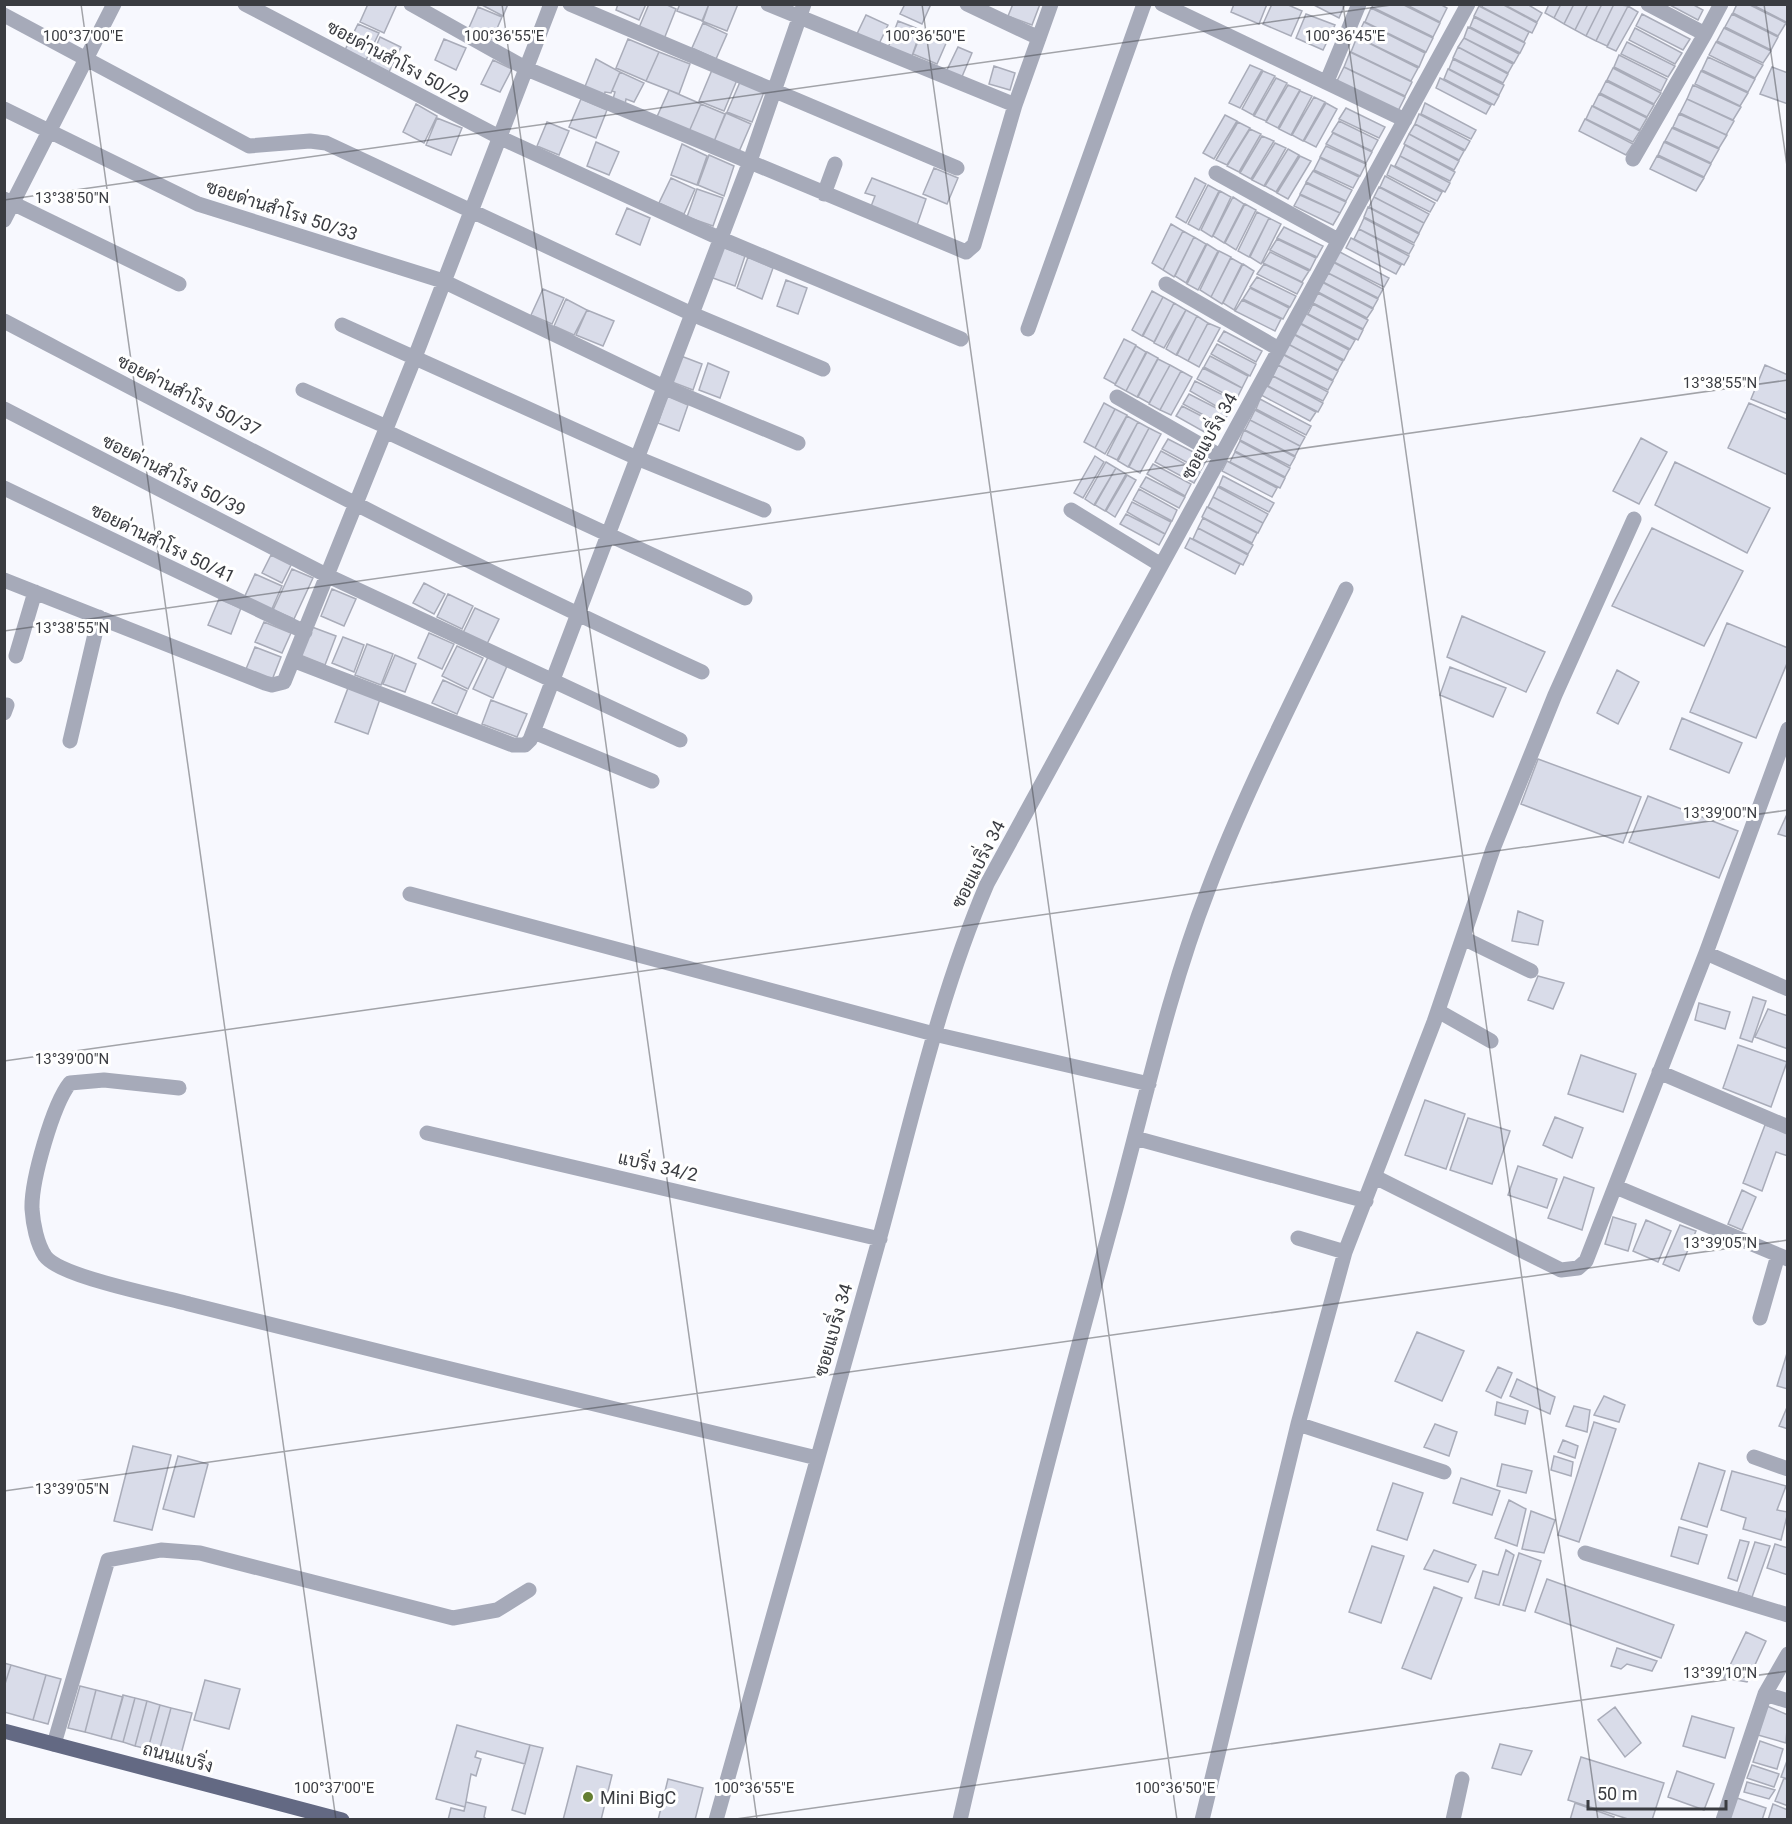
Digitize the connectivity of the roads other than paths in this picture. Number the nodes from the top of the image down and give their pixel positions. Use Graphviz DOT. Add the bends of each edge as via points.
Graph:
graph roads {
  1 [pos="114,4"];
  2 [pos="245,4"];
  3 [pos="411,4"];
  4 [pos="551,4"];
  5 [pos="570,4"];
  6 [pos="768,4"];
  7 [pos="967,4"];
  8 [pos="1051,4"];
  9 [pos="1144,4"];
  10 [pos="1162,4"];
  11 [pos="1359,4"];
  12 [pos="1468,4"];
  13 [pos="1648,4"];
  14 [pos="1721,4"];
  15 [pos="802,11"];
  16 [pos="4,15"];
  17 [pos="1705,34"];
  18 [pos="1040,38"];
  19 [pos="85,59"];
  20 [pos="527,69"];
  21 [pos="1327,81"];
  22 [pos="774,90"];
  23 [pos="1015,105"];
  24 [pos="4,108"];
  25 [pos="1405,120"];
  26 [pos="50,130"];
  27 [pos="501,138"];
  28 [pos="1633,159"];
  29 [pos="749,164"];
  30 [pos="835,164"];
  31 [pos="957,168"];
  32 [pos="1216,173"];
  33 [pos="824,194"];
  34 [pos="9,201"];
  35 [pos="471,210"];
  36 [pos="4,220"];
  37 [pos="719,238"];
  38 [pos="1338,240"];
  39 [pos="443,281"];
  40 [pos="179,284"];
  41 [pos="1166,284"];
  42 [pos="692,314"];
  43 [pos="4,321"];
  44 [pos="342,325"];
  45 [pos="1028,329"];
  46 [pos="961,339"];
  47 [pos="1279,349"];
  48 [pos="415,357"];
  49 [pos="823,369"];
  50 [pos="664,387"];
  51 [pos="303,390"];
  52 [pos="1117,397"];
  53 [pos="4,410"];
  54 [pos="386,429"];
  55 [pos="798,443"];
  56 [pos="1220,456"];
  57 [pos="637,458"];
  58 [pos="4,489"];
  59 [pos="357,504"];
  60 [pos="764,510"];
  61 [pos="1071,510"];
  62 [pos="1634,519"];
  63 [pos="607,536"];
  64 [pos="1161,565"];
  65 [pos="326,575"];
  66 [pos="4,580"];
  67 [pos="1346,589"];
  68 [pos="35,592"];
  69 [pos="745,598"];
  70 [pos="579,615"];
  71 [pos="99,618"];
  72 [pos="305,632"];
  73 [pos="16,656"];
  74 [pos="295,661"];
  75 [pos="702,672"];
  76 [pos="553,683"];
  77 [pos="1788,729"];
  78 [pos="534,732"];
  79 [pos="680,740"];
  80 [pos="70,741"];
  81 [pos="652,781"];
  82 [pos="410,894"];
  83 [pos="1463,938"];
  84 [pos="1706,953"];
  85 [pos="1531,971"];
  86 [pos="1788,989"];
  87 [pos="1438,1011"];
  88 [pos="934,1034"];
  89 [pos="1491,1041"];
  90 [pos="1659,1072"];
  91 [pos="1149,1084"];
  92 [pos="179,1088"];
  93 [pos="1788,1127"];
  94 [pos="427,1133"];
  95 [pos="1135,1138"];
  96 [pos="1375,1177"];
  97 [pos="1616,1187"];
  98 [pos="1366,1201"];
  99 [pos="1298,1238"];
  100 [pos="880,1239"];
  101 [pos="1345,1252"];
  102 [pos="1783,1257"];
  103 [pos="1760,1318"];
  104 [pos="1298,1424"];
  105 [pos="1754,1457"];
  106 [pos="817,1458"];
  107 [pos="1788,1469"];
  108 [pos="1444,1472"];
  109 [pos="1585,1553"];
  110 [pos="529,1590"];
  111 [pos="1788,1614"];
  112 [pos="1788,1654"];
  113 [pos="1765,1694"];
  114 [pos="1788,1701"];
  115 [pos="4,1731"];
  116 [pos="54,1744"];
  117 [pos="1462,1779"];
  118 [pos="342,1820"];
  119 [pos="716,1820"];
  120 [pos="960,1820"];
  121 [pos="1202,1820"];
  122 [pos="1453,1820"];
  123 [pos="1723,1820"];
  1 -- 19 [label="street"];
  2 -- 27 [label="street, ซอยด่านสำโรง 50/29"];
  3 -- 20 [label="street"];
  4 -- 20 [label="street"];
  5 -- 22 [label="street"];
  6 -- 15 [label="street"];
  7 -- 18 [label="street"];
  8 -- 18 [label="street"];
  9 -- 45 [label="street"];
  10 -- 21 [label="street"];
  11 -- 21 [label="street"];
  12 -- 25 [label="street, ซอยแบริ่ง 34"];
  13 -- 17 [label="street"];
  14 -- 17 [label="street"];
  15 -- 22 [label="street"];
  15 -- 23 [label="street"];
  16 -- 19 [label="street"];
  17 -- 28 [label="street"];
  18 -- 23 [label="street"];
  19 -- 26 [label="street"];
  19 -- 35 [label="street" via="249,146 326,143"];
  20 -- 27 [label="street"];
  20 -- 29 [label="street"];
  21 -- 25 [label="street"];
  22 -- 29 [label="street"];
  22 -- 31 [label="street"];
  23 -- 33 [label="street" via="972,249 957,251"];
  24 -- 26 [label="street, ซอยด่านสำโรง 50/33"];
  25 -- 38 [label="street, ซอยแบริ่ง 34"];
  26 -- 34 [label="street"];
  26 -- 39 [label="street, ซอยด่านสำโรง 50/33" via="214,210"];
  27 -- 35 [label="street"];
  27 -- 37 [label="street, ซอยด่านสำโรง 50/29"];
  29 -- 33 [label="street"];
  29 -- 37 [label="street"];
  30 -- 33 [label="street"];
  32 -- 38 [label="street"];
  34 -- 36 [label="street"];
  34 -- 40 [label="street"];
  35 -- 39 [label="street"];
  35 -- 42 [label="street"];
  37 -- 42 [label="street"];
  37 -- 46 [label="street, ซอยด่านสำโรง 50/29"];
  38 -- 47 [label="street, ซอยแบริ่ง 34"];
  39 -- 48 [label="street"];
  39 -- 50 [label="street, ซอยด่านสำโรง 50/33"];
  41 -- 47 [label="street"];
  42 -- 49 [label="street"];
  42 -- 50 [label="street"];
  43 -- 59 [label="street, ซอยด่านสำโรง 50/37"];
  44 -- 48 [label="street"];
  47 -- 56 [label="street, ซอยแบริ่ง 34"];
  48 -- 54 [label="street"];
  48 -- 57 [label="street"];
  50 -- 55 [label="street, ซอยด่านสำโรง 50/33"];
  50 -- 57 [label="street"];
  51 -- 54 [label="street"];
  52 -- 56 [label="street"];
  53 -- 65 [label="street, ซอยด่านสำโรง 50/39"];
  54 -- 59 [label="street"];
  54 -- 63 [label="street"];
  56 -- 64 [label="street, ซอยแบริ่ง 34"];
  57 -- 60 [label="street"];
  57 -- 63 [label="street"];
  58 -- 72 [label="street, ซอยด่านสำโรง 50/41"];
  59 -- 65 [label="street"];
  59 -- 70 [label="street, ซอยด่านสำโรง 50/37"];
  61 -- 64 [label="street"];
  62 -- 83 [label="street" via="1555,694 1493,849"];
  63 -- 69 [label="street"];
  63 -- 70 [label="street"];
  64 -- 88 [label="street, ซอยแบริ่ง 34" via="987,884"];
  65 -- 72 [label="street"];
  65 -- 76 [label="street, ซอยด่านสำโรง 50/39"];
  66 -- 68 [label="street"];
  67 -- 91 [label="street" via="1208,889 1181,966"];
  68 -- 71 [label="street"];
  68 -- 73 [label="street"];
  70 -- 75 [label="street, ซอยด่านสำโรง 50/37"];
  70 -- 76 [label="street"];
  71 -- 74 [label="street" via="272,685 284,682"];
  71 -- 80 [label="street"];
  72 -- 74 [label="street"];
  74 -- 78 [label="street" via="513,745 525,745"];
  76 -- 78 [label="street"];
  76 -- 79 [label="street, ซอยด่านสำโรง 50/39"];
  77 -- 84 [label="street"];
  78 -- 81 [label="street"];
  82 -- 88 [label="street"];
  83 -- 85 [label="street"];
  83 -- 87 [label="street"];
  84 -- 86 [label="street"];
  84 -- 90 [label="street"];
  87 -- 89 [label="street"];
  87 -- 96 [label="street"];
  88 -- 91 [label="street"];
  88 -- 100 [label="street, ซอยแบริ่ง 34"];
  90 -- 93 [label="street"];
  90 -- 97 [label="street"];
  91 -- 95 [label="street"];
  92 -- 106 [label="street" via="104,1080 70,1083 63,1091 37,1175 32,1207 39,1242 55,1266 322,1337"];
  94 -- 100 [label="street, แบริ่ง 34/2"];
  95 -- 98 [label="street"];
  95 -- 120 [label="street" via="1068,1384"];
  96 -- 97 [label="street" via="1561,1270 1578,1268 1586,1261"];
  96 -- 98 [label="street"];
  97 -- 102 [label="street"];
  98 -- 101 [label="street"];
  99 -- 101 [label="street"];
  100 -- 106 [label="street, ซอยแบริ่ง 34"];
  101 -- 104 [label="street"];
  102 -- 103 [label="street"];
  104 -- 108 [label="street"];
  104 -- 121 [label="street"];
  105 -- 107 [label="street"];
  106 -- 119 [label="street, ซอยแบริ่ง 34"];
  109 -- 111 [label="street"];
  110 -- 116 [label="street" via="497,1610 453,1618 200,1553 161,1550 108,1560"];
  112 -- 113 [label="street"];
  113 -- 114 [label="street"];
  113 -- 123 [label="street"];
  115 -- 116 [label="main road, ถนนแบริ่ง"];
  116 -- 118 [label="main road, ถนนแบริ่ง"];
  117 -- 122 [label="street"];
}
